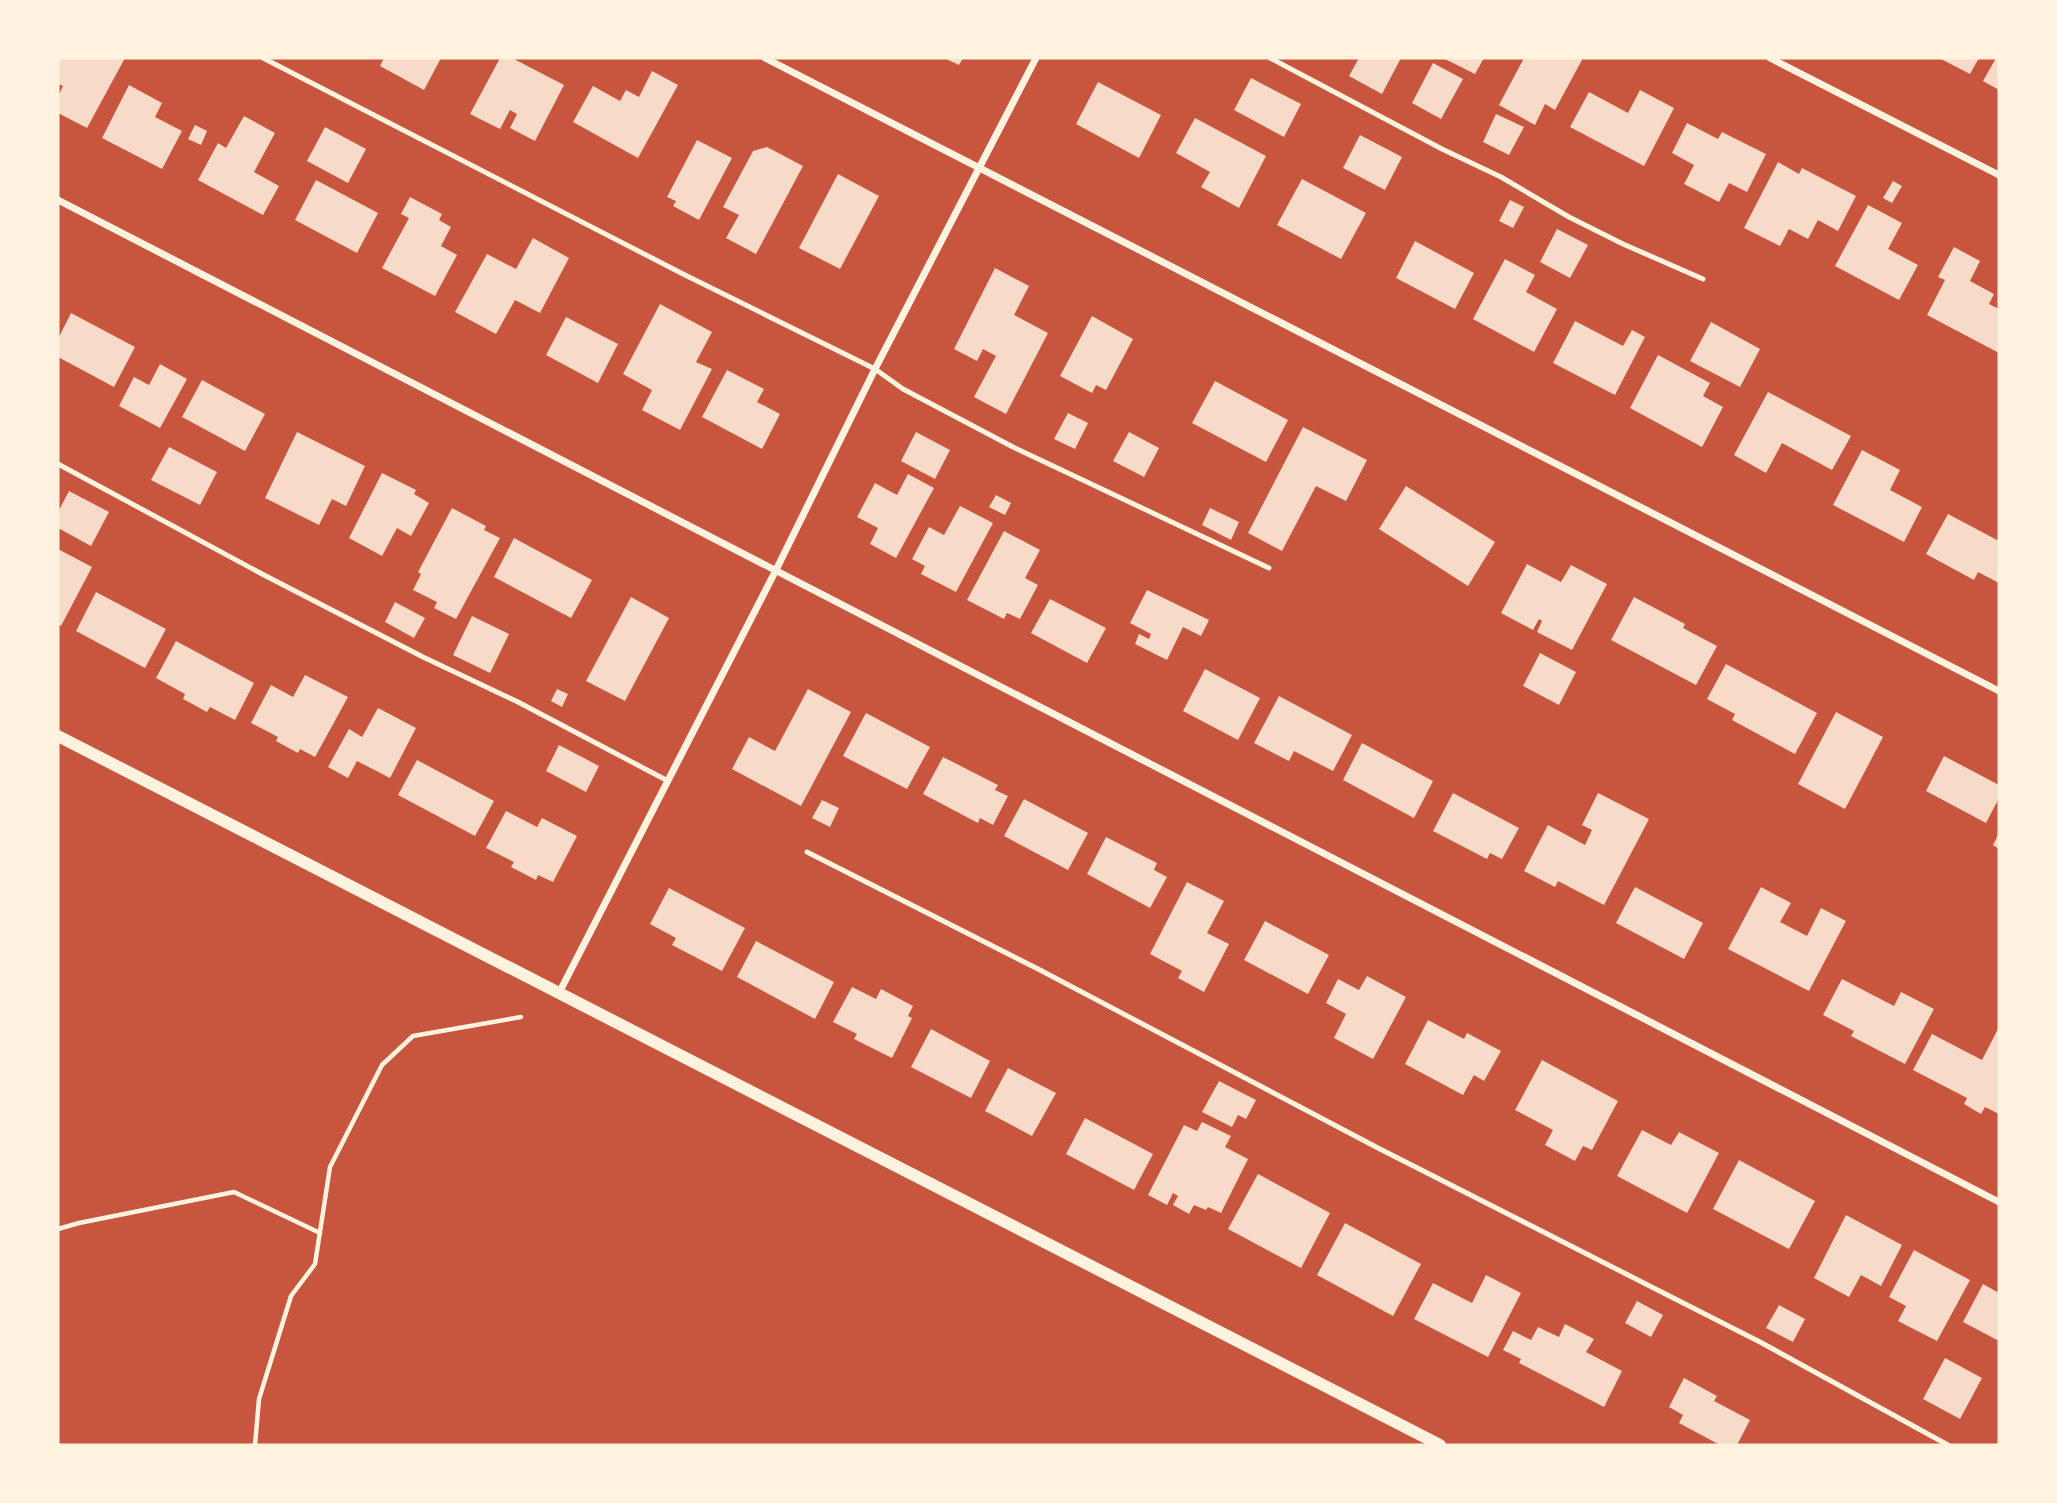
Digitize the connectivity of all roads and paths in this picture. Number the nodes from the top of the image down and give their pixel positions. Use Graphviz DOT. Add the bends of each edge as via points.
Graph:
graph roads {
  1 [pos="263,58"];
  2 [pos="765,58"];
  3 [pos="1036,58"];
  4 [pos="1270,58"];
  5 [pos="1770,58"];
  6 [pos="979,167"];
  7 [pos="1999,175"];
  8 [pos="58,200"];
  9 [pos="1703,279"];
  10 [pos="875,369"];
  11 [pos="58,464"];
  12 [pos="1269,568"];
  13 [pos="776,570"];
  14 [pos="1999,691"];
  15 [pos="58,736"];
  16 [pos="668,781"];
  17 [pos="807,852"];
  18 [pos="559,993"];
  19 [pos="521,1017"];
  20 [pos="1999,1202"];
  21 [pos="58,1229"];
  22 [pos="320,1233"];
  23 [pos="255,1445"];
  24 [pos="1440,1445"];
  25 [pos="1948,1445"];
  1 -- 10 [label="lane"];
  2 -- 6 [label="street"];
  3 -- 6 [label="street"];
  4 -- 9 [label="lane" via="1580,223"];
  5 -- 7 [label="street"];
  6 -- 10 [label="street"];
  6 -- 14 [label="street"];
  8 -- 13 [label="street"];
  10 -- 12 [label="lane" via="903,389 1013,447"];
  10 -- 13 [label="street"];
  11 -- 16 [label="lane" via="262,574"];
  13 -- 16 [label="street"];
  13 -- 20 [label="street"];
  15 -- 18 [label="street"];
  16 -- 18 [label="street"];
  17 -- 25 [label="lane" via="1760,1342"];
  18 -- 24 [label="street"];
  19 -- 22 [label="path" via="413,1036 382,1065 330,1167"];
  21 -- 22 [label="path" via="234,1192"];
  22 -- 23 [label="path" via="314,1264 291,1296 259,1399"];
}
